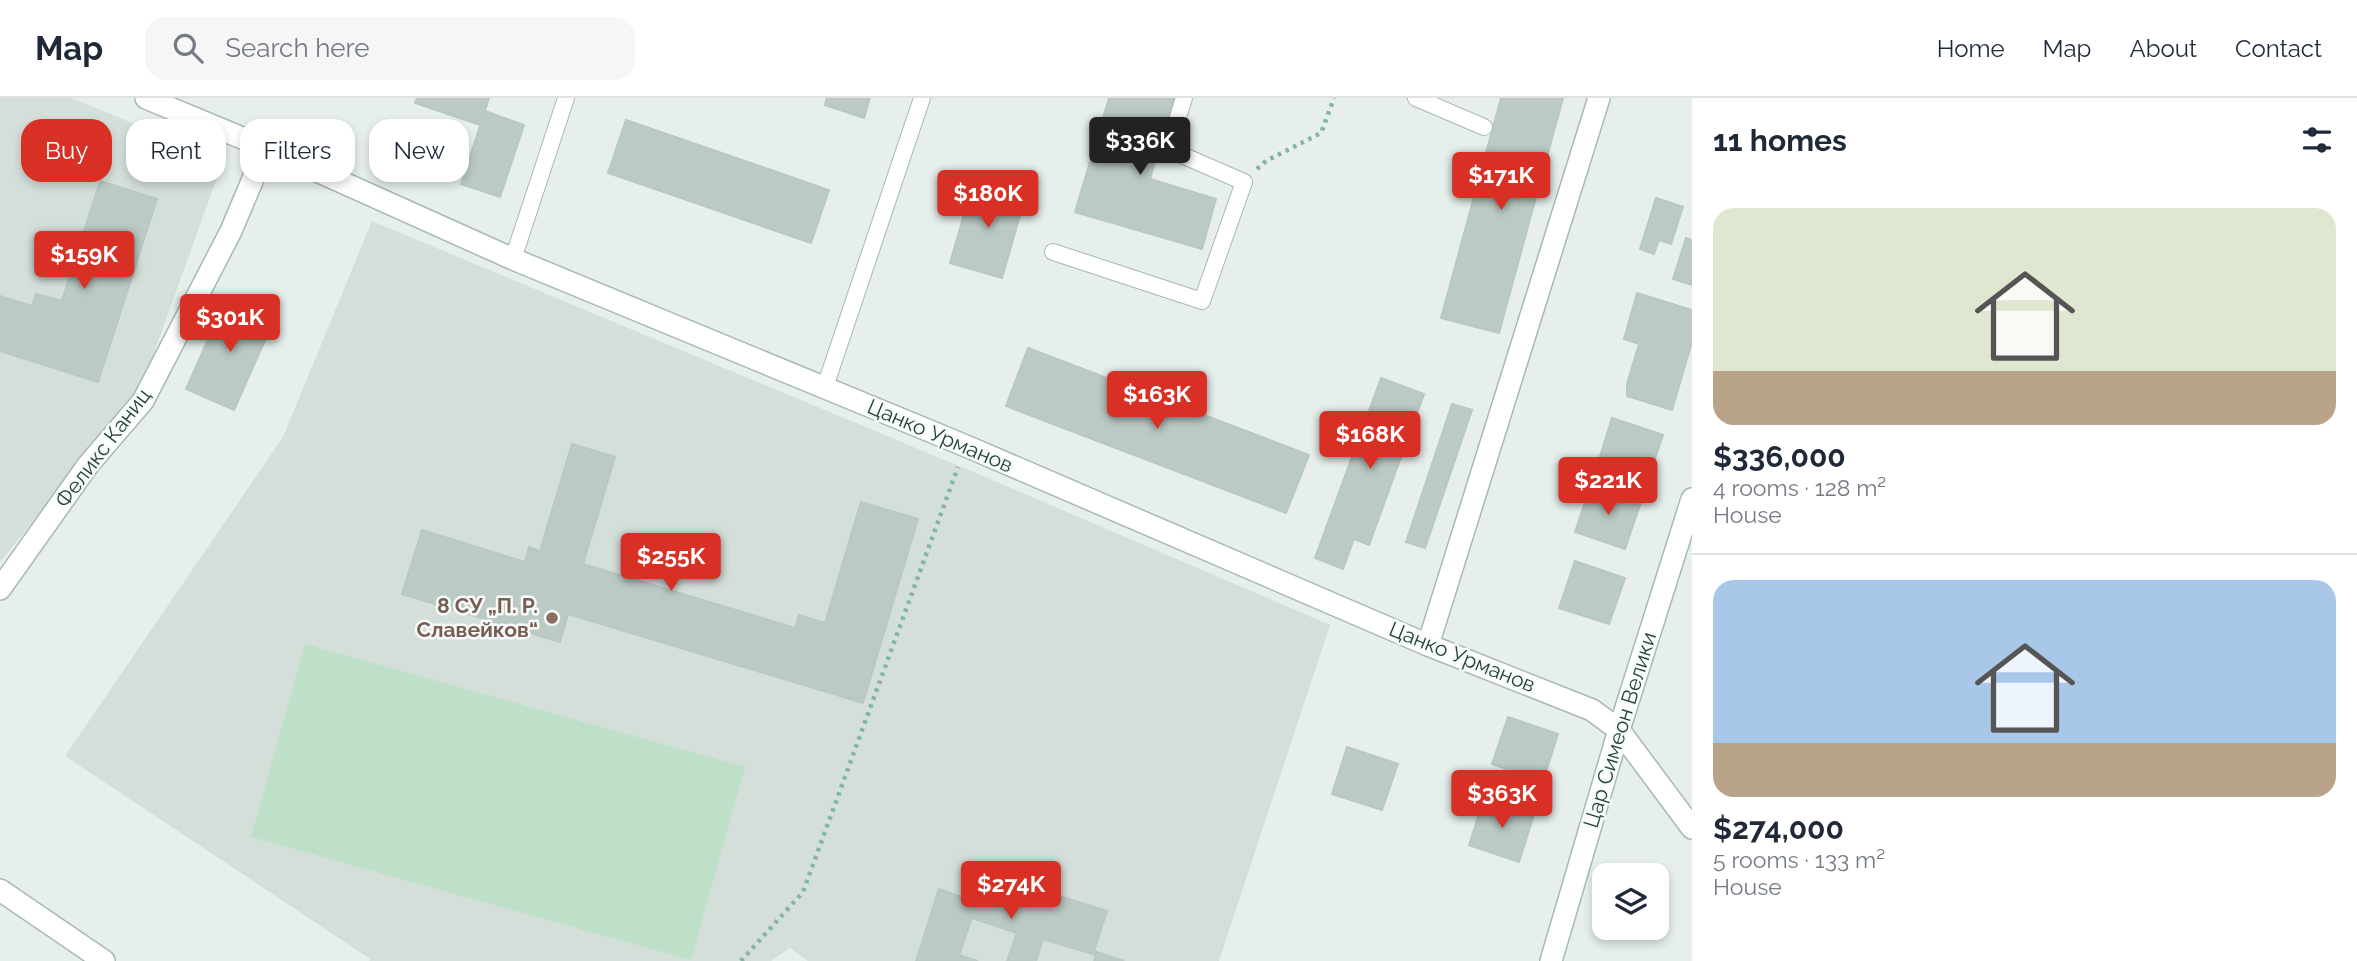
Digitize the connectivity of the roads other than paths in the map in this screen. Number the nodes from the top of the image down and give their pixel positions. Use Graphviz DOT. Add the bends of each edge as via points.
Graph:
graph roads {
  1 [pos="146,98"];
  2 [pos="566,98"];
  3 [pos="922,98"];
  4 [pos="1184,98"];
  5 [pos="1416,98"];
  6 [pos="1600,98"];
  7 [pos="1484,127"];
  8 [pos="240,137"];
  9 [pos="252,182"];
  10 [pos="342,182"];
  11 [pos="1053,252"];
  12 [pos="513,259"];
  13 [pos="825,387"];
  14 [pos="1692,499"];
  15 [pos="0,589"];
  16 [pos="1428,645"];
  17 [pos="1619,730"];
  18 [pos="1692,828"];
  19 [pos="0,890"];
  20 [pos="104,961"];
  21 [pos="1551,961"];
  1 -- 8 [label="street, Цанко Урманов"];
  2 -- 12 [label="lane"];
  3 -- 13 [label="lane"];
  4 -- 11 [label="lane" via="1168,149 1244,182 1202,301"];
  5 -- 7 [label="lane"];
  6 -- 16 [label="street"];
  9 -- 15 [label="street, Феликс Каниц" via="143,401 88,465"];
  10 -- 12 [label="street, Цанко Урманов"];
  12 -- 13 [label="street, Цанко Урманов"];
  13 -- 16 [label="street, Цанко Урманов"];
  14 -- 17 [label="street, Цар Симеон Велики"];
  16 -- 17 [label="street, Цанко Урманов" via="1592,710"];
  17 -- 18 [label="street, Цанко Урманов"];
  17 -- 21 [label="street, Цар Симеон Велики"];
  19 -- 20 [label="street"];
}
